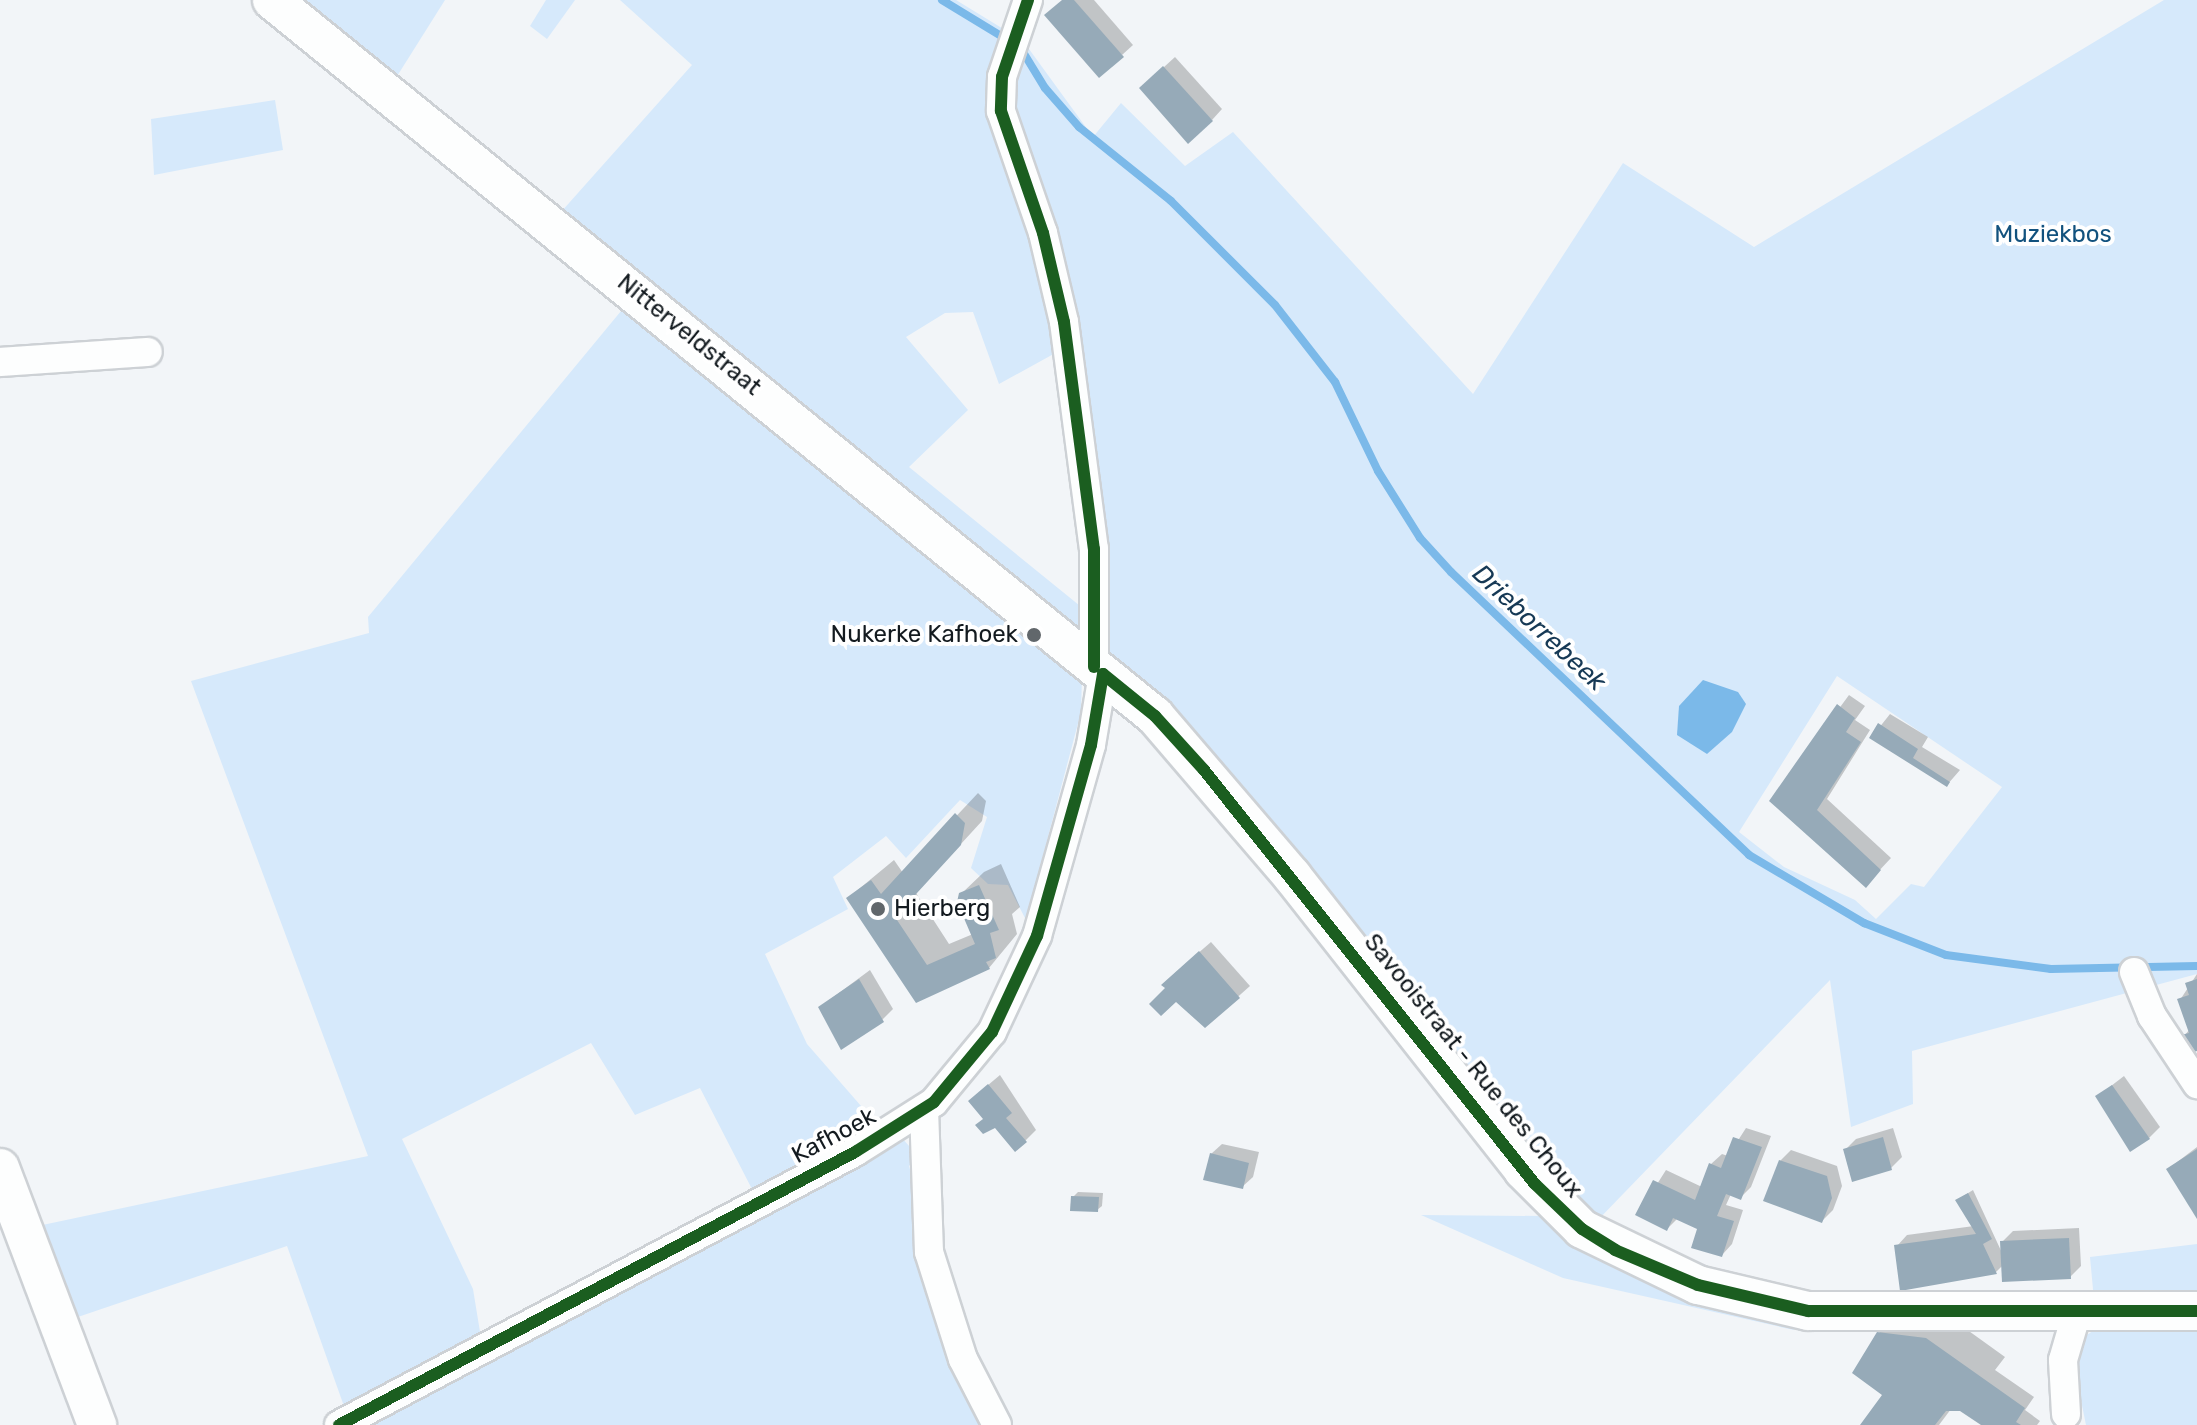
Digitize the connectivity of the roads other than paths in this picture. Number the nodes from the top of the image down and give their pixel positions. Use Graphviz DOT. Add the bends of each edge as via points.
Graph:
graph roads {
  1 [pos="272,0"];
  2 [pos="1028,0"];
  3 [pos="148,352"];
  4 [pos="0,362"];
  5 [pos="1099,670"];
  6 [pos="2134,972"];
  7 [pos="2197,1084"];
  8 [pos="924,1109"];
  9 [pos="0,1168"];
  10 [pos="2197,1311"];
  11 [pos="2077,1312"];
  12 [pos="2066,1414"];
  13 [pos="97,1425"];
  14 [pos="339,1425"];
  15 [pos="997,1425"];
  1 -- 5 [label="main road, Nitterveldstraat"];
  2 -- 5 [label="street" via="1002,77 1001,111 1043,233 1064,322 1094,549"];
  3 -- 4 [label="street"];
  5 -- 8 [label="street, Kafhoek" via="1091,745 1037,936 992,1032"];
  5 -- 11 [label="main road, Savooistraat - Rue des Choux" via="1155,716 1204,770 1523,1170 1582,1229 1698,1285 1808,1311"];
  6 -- 7 [label="street" via="2152,1016"];
  8 -- 14 [label="street, Kafhoek" via="855,1152"];
  8 -- 15 [label="street" via="929,1252 963,1359"];
  9 -- 13 [label="main road"];
  10 -- 11 [label="main road, Savooistraat - Rue des Choux"];
  11 -- 12 [label="street" via="2063,1360"];
}
